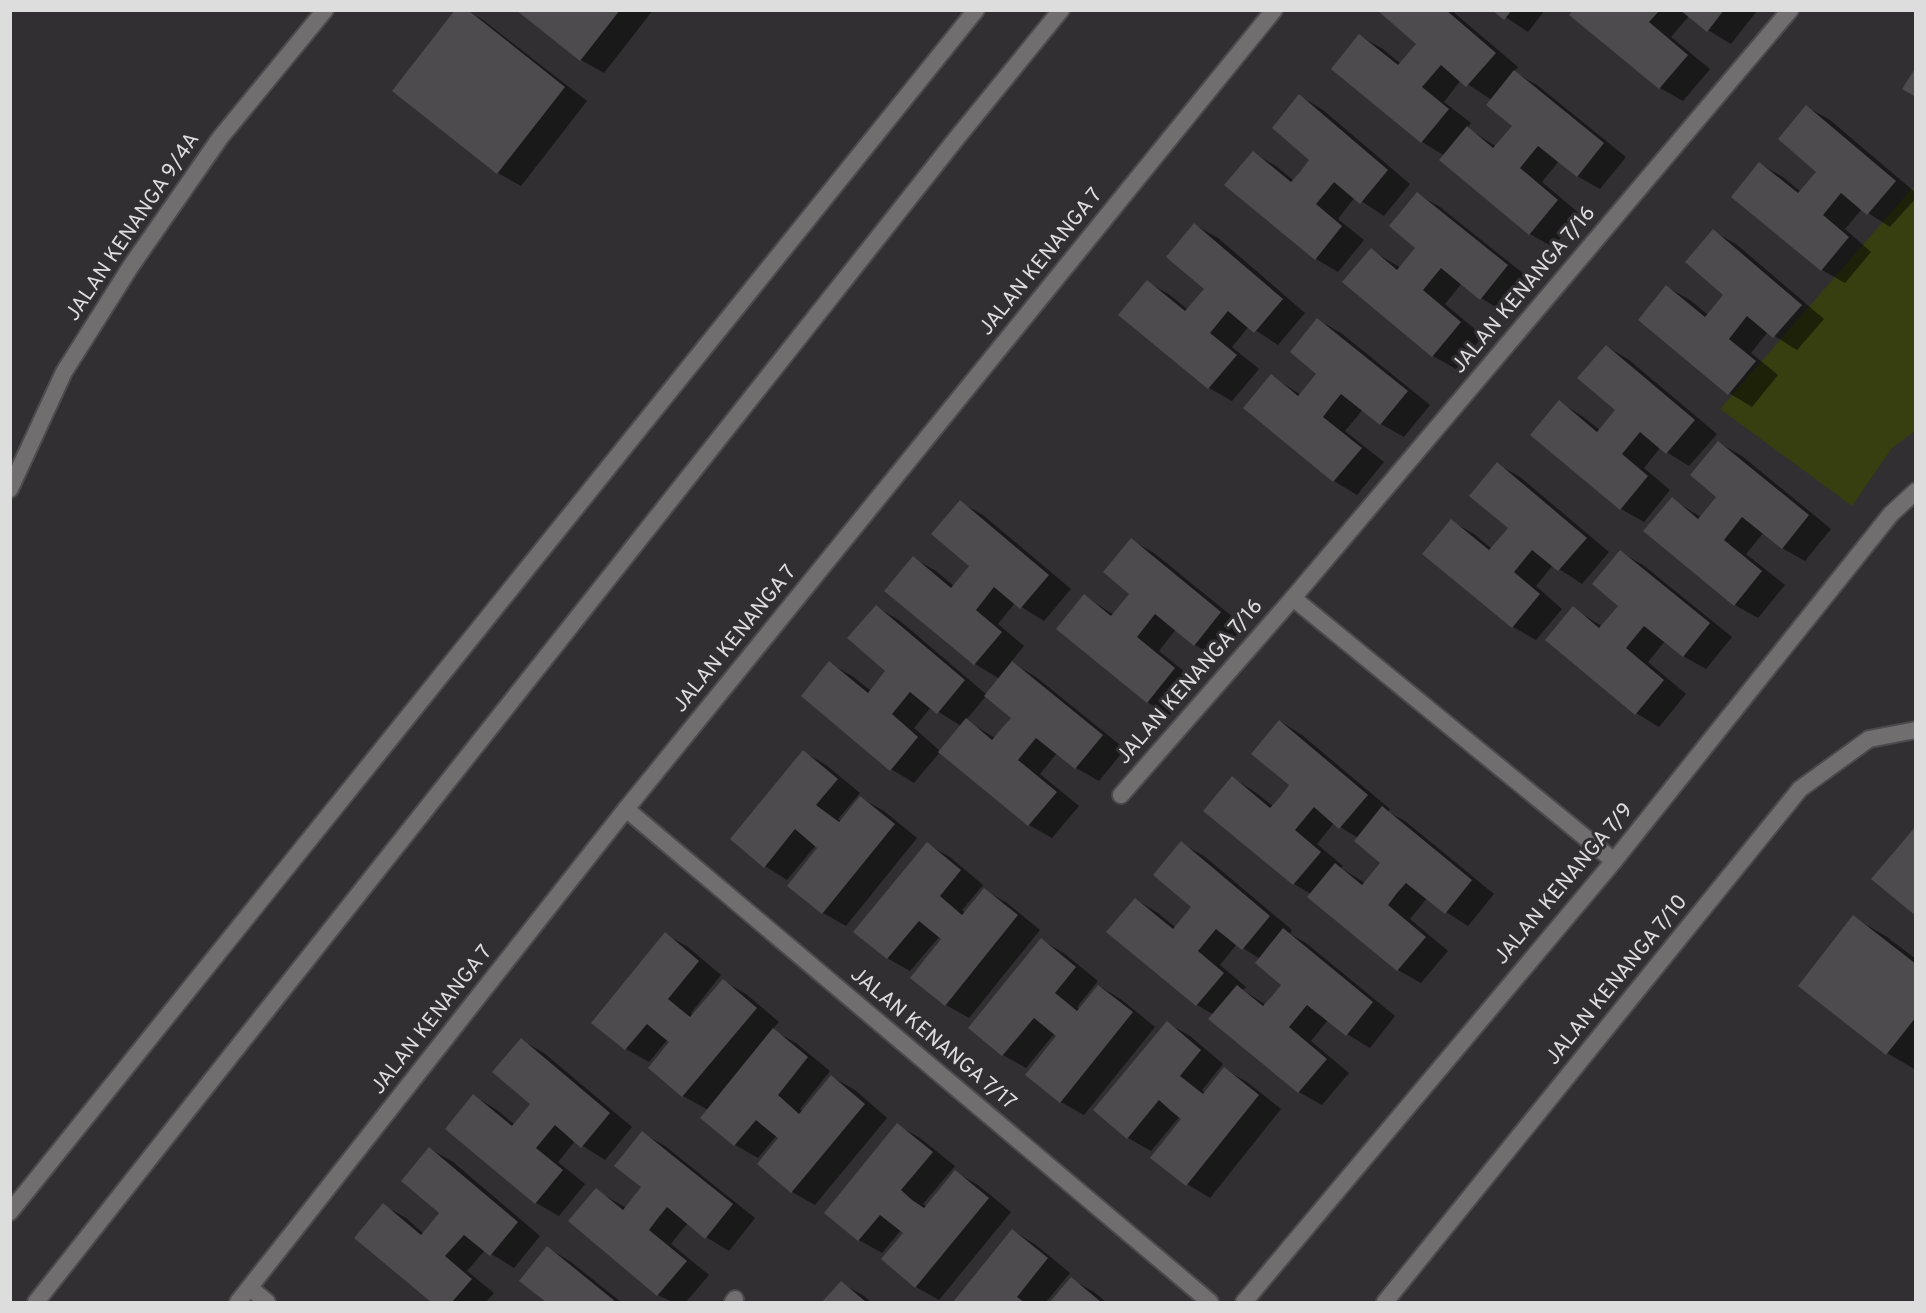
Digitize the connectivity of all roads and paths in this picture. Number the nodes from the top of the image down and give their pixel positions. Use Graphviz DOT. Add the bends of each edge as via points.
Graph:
graph roads {
  1 [pos="325,10"];
  2 [pos="976,10"];
  3 [pos="1061,10"];
  4 [pos="1274,10"];
  5 [pos="1790,10"];
  6 [pos="10,489"];
  7 [pos="1916,491"];
  8 [pos="1293,598"];
  9 [pos="1916,730"];
  10 [pos="1121,795"];
  11 [pos="626,809"];
  12 [pos="1614,861"];
  13 [pos="10,1212"];
  14 [pos="250,1288"];
  15 [pos="36,1302"];
  16 [pos="238,1302"];
  17 [pos="267,1302"];
  18 [pos="1210,1302"];
  19 [pos="1244,1302"];
  20 [pos="1385,1302"];
  1 -- 6 [label="street, JALAN KENANGA 9/4A" via="220,138 131,266 64,372"];
  2 -- 13 [label="street"];
  3 -- 15 [label="street"];
  4 -- 11 [label="street, JALAN KENANGA 7"];
  5 -- 8 [label="street, JALAN KENANGA 7/16"];
  7 -- 12 [label="street, JALAN KENANGA 7/9" via="1891,513"];
  8 -- 10 [label="street, JALAN KENANGA 7/16"];
  8 -- 12 [label="street, JALAN KENANGA 7/16"];
  9 -- 20 [label="street, JALAN KENANGA 7/10" via="1869,739 1800,789"];
  11 -- 14 [label="street, JALAN KENANGA 7"];
  11 -- 18 [label="street, JALAN KENANGA 7/17"];
  12 -- 19 [label="street, JALAN KENANGA 7/9"];
  14 -- 16 [label="street, JALAN KENANGA 7"];
  14 -- 17 [label="street"];
}
